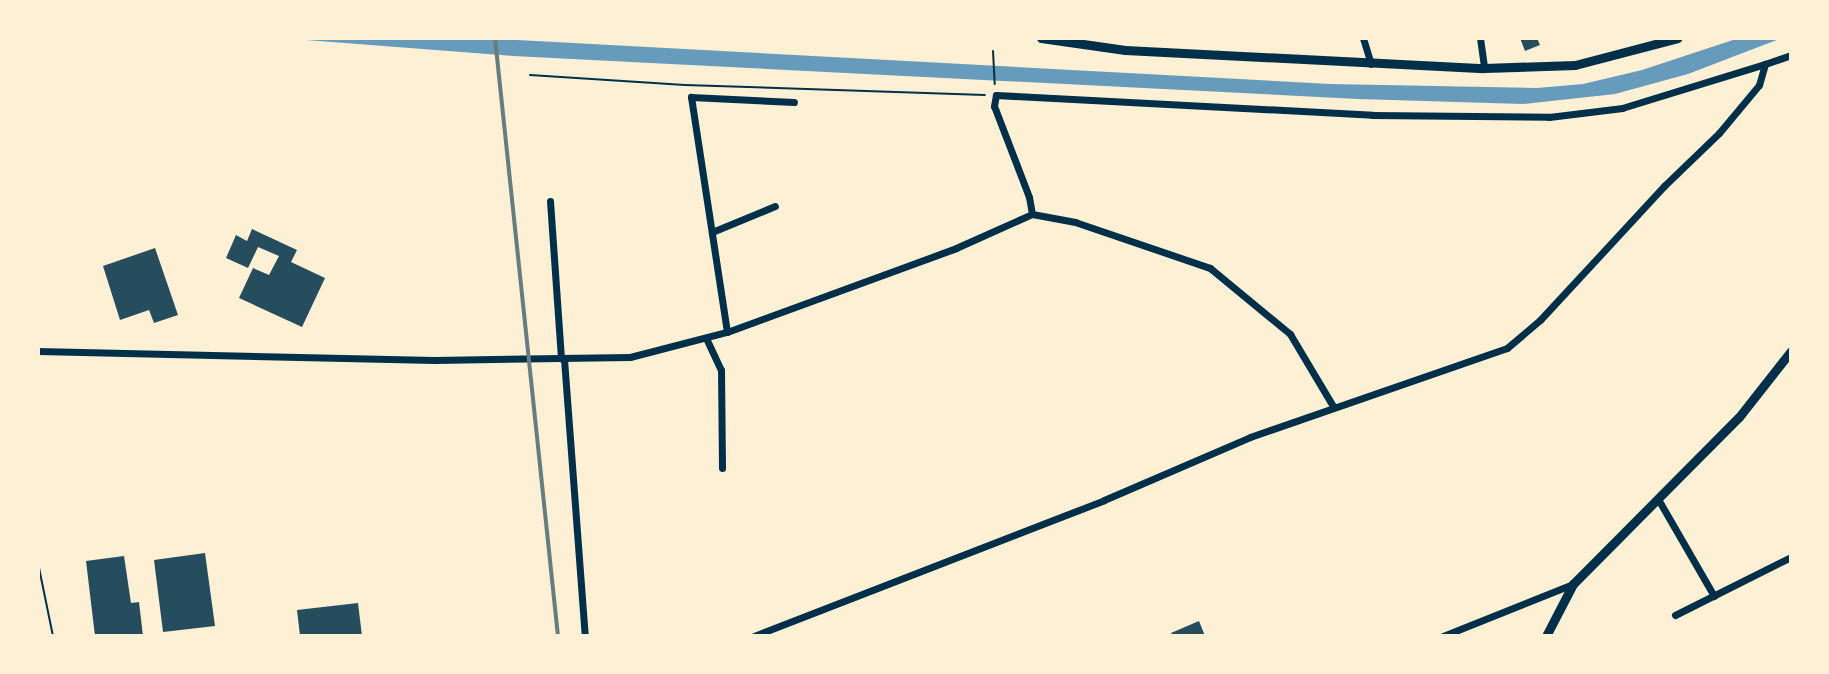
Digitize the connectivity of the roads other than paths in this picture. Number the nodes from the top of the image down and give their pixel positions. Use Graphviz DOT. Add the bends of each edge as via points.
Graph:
graph roads {
  1 [pos="1041,38"];
  2 [pos="1363,38"];
  3 [pos="1480,38"];
  4 [pos="1678,38"];
  5 [pos="1791,55"];
  6 [pos="1371,64"];
  7 [pos="1765,64"];
  8 [pos="1484,68"];
  9 [pos="794,102"];
  10 [pos="550,201"];
  11 [pos="775,206"];
  12 [pos="1032,214"];
  13 [pos="712,232"];
  14 [pos="727,332"];
  15 [pos="706,338"];
  16 [pos="38,351"];
  17 [pos="1791,351"];
  18 [pos="562,359"];
  19 [pos="1333,406"];
  20 [pos="722,468"];
  21 [pos="1658,499"];
  22 [pos="1791,557"];
  23 [pos="1573,584"];
  24 [pos="1714,596"];
  25 [pos="1675,615"];
  26 [pos="585,636"];
  27 [pos="754,636"];
  28 [pos="1443,636"];
  29 [pos="1546,636"];
  1 -- 6 [label="street" via="1125,50"];
  2 -- 6 [label="street"];
  3 -- 8 [label="street"];
  4 -- 8 [label="street" via="1575,65"];
  5 -- 7 [label="street"];
  6 -- 8 [label="street"];
  7 -- 12 [label="street" via="1637,104 1549,117 1372,115 996,95 994,106"];
  7 -- 19 [label="street" via="1759,85 1719,133 1507,348"];
  9 -- 13 [label="street" via="691,97"];
  10 -- 18 [label="street"];
  11 -- 13 [label="street"];
  12 -- 14 [label="street" via="956,248"];
  12 -- 19 [label="street" via="1075,222 1210,268 1290,334"];
  13 -- 14 [label="street"];
  14 -- 15 [label="street"];
  15 -- 18 [label="street" via="630,357"];
  15 -- 20 [label="street" via="721,370"];
  16 -- 18 [label="street"];
  17 -- 21 [label="street" via="1739,417"];
  18 -- 26 [label="street"];
  19 -- 27 [label="street"];
  21 -- 23 [label="street"];
  21 -- 24 [label="street"];
  22 -- 24 [label="street"];
  23 -- 28 [label="street"];
  23 -- 29 [label="street"];
  24 -- 25 [label="street"];
}
